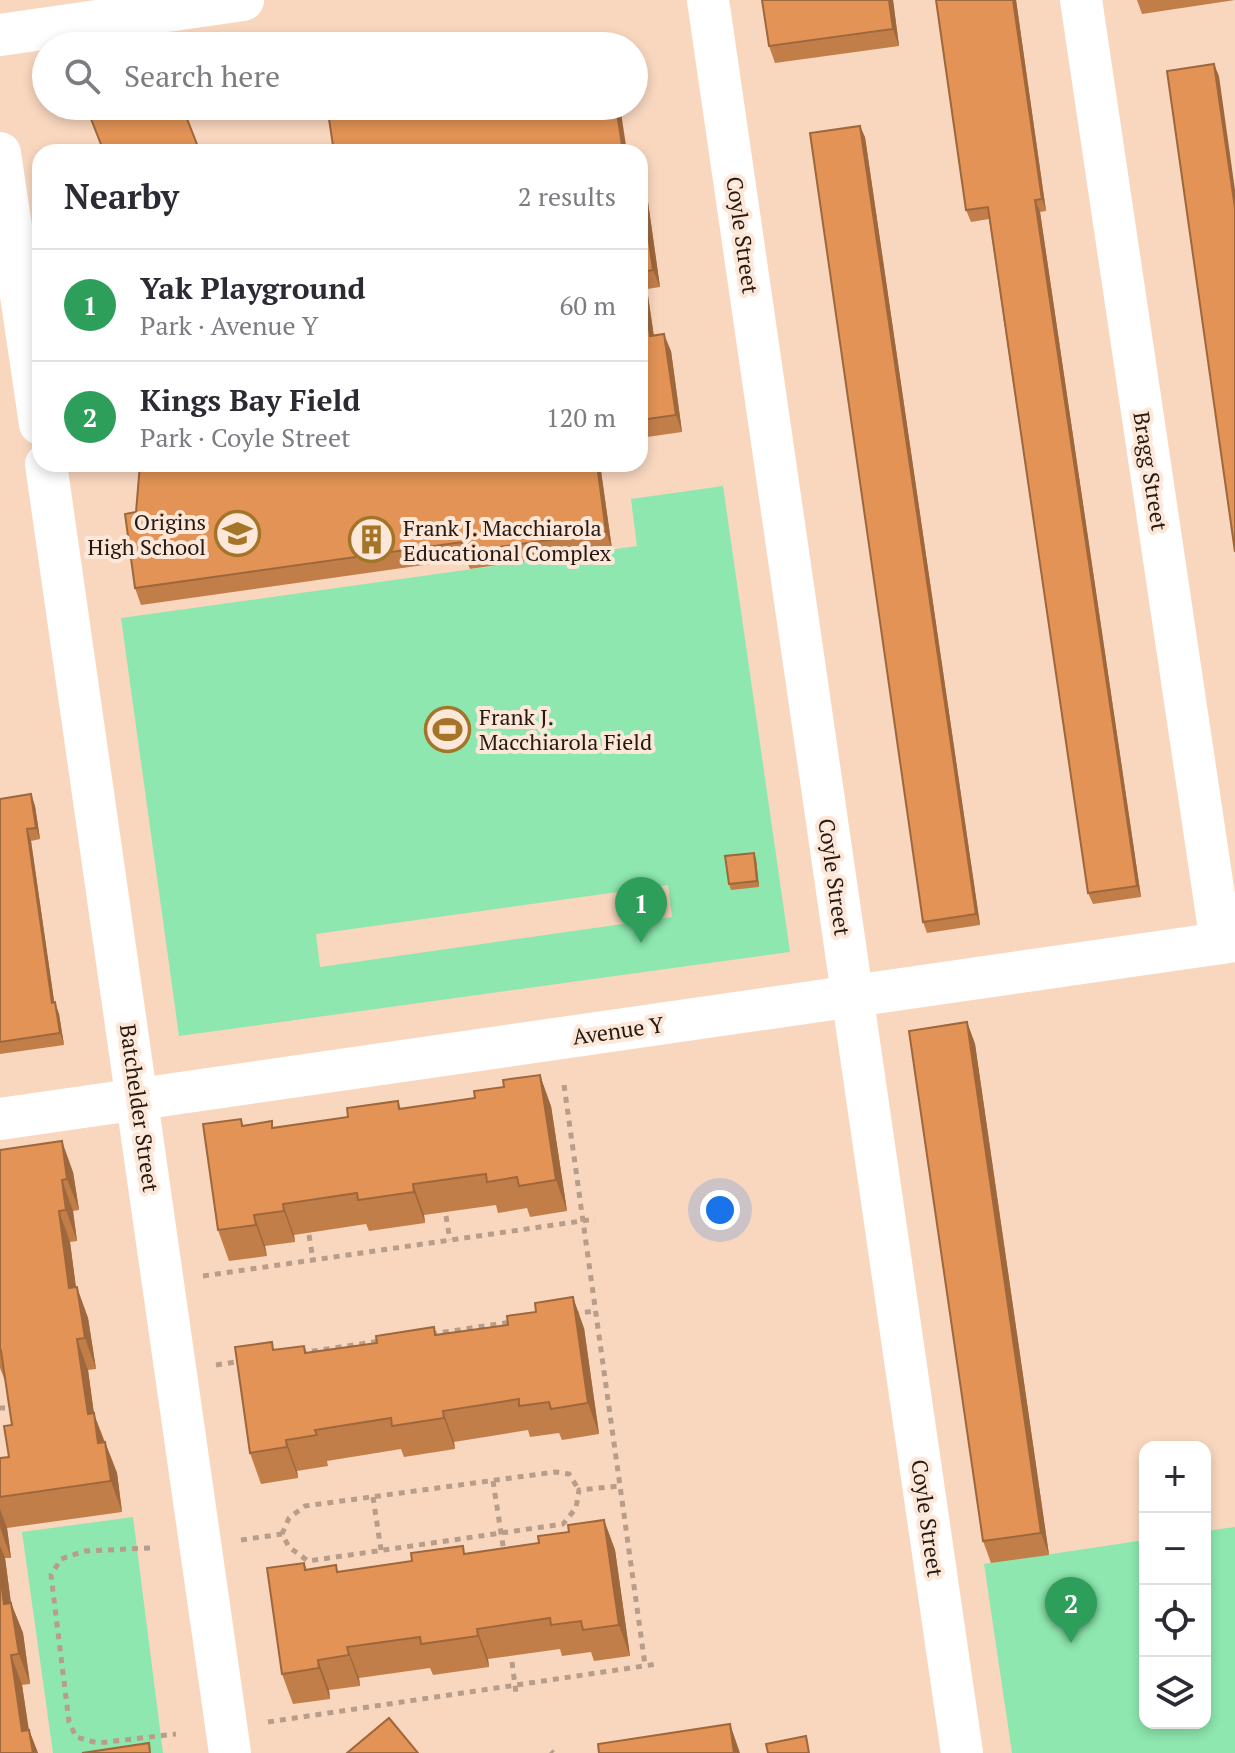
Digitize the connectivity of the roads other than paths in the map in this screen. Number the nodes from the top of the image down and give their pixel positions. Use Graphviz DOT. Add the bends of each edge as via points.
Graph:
graph roads {
  1 [pos="243,0"];
  2 [pos="708,0"];
  3 [pos="1081,0"];
  4 [pos="0,35"];
  5 [pos="0,153"];
  6 [pos="32,370"];
  7 [pos="47,472"];
  8 [pos="1228,942"];
  9 [pos="852,996"];
  10 [pos="138,1099"];
  11 [pos="0,1119"];
  12 [pos="230,1753"];
  13 [pos="962,1753"];
  1 -- 4 [label="street"];
  2 -- 9 [label="street, Coyle Street"];
  3 -- 8 [label="street, Bragg Street"];
  5 -- 6 [label="street"];
  7 -- 10 [label="street, Batchelder Street"];
  8 -- 9 [label="street, Avenue Y"];
  9 -- 10 [label="street, Avenue Y"];
  9 -- 13 [label="street, Coyle Street"];
  10 -- 11 [label="street, Avenue Y"];
  10 -- 12 [label="street, Batchelder Street"];
}
